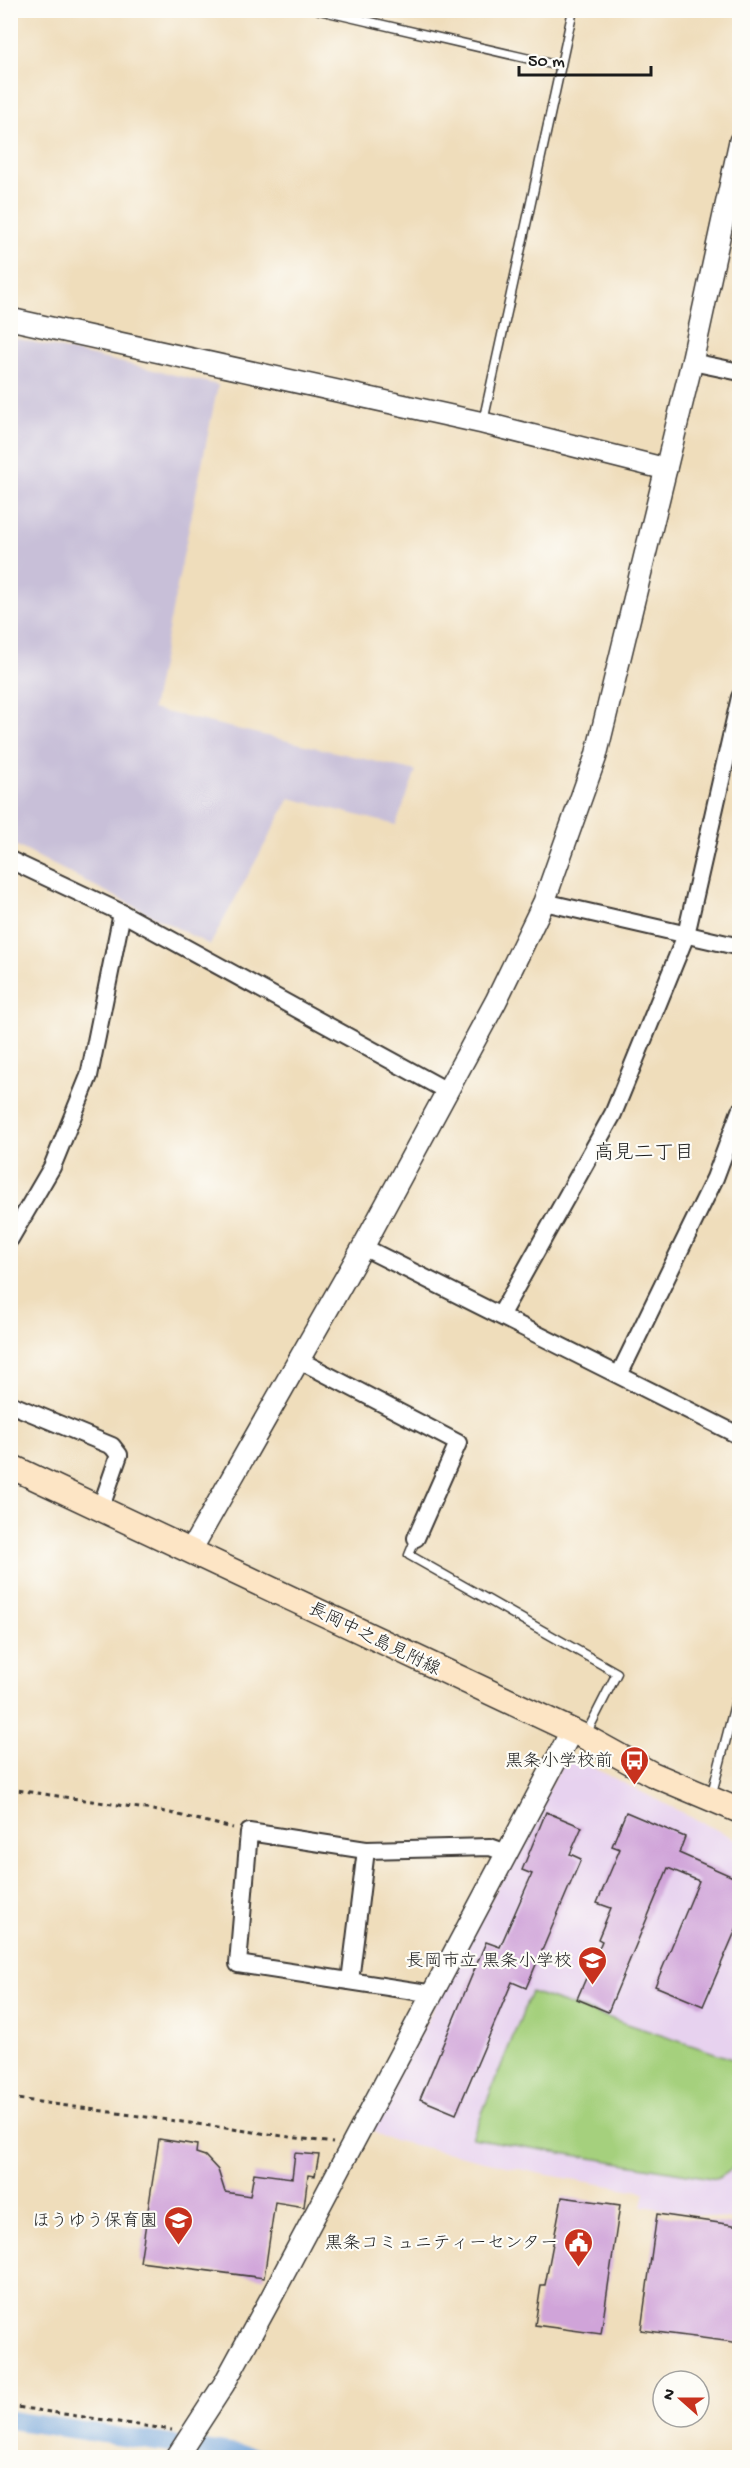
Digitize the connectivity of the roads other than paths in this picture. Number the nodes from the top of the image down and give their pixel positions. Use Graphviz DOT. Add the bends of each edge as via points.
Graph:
graph roads {
  1 [pos="319,10"];
  2 [pos="573,10"];
  3 [pos="560,66"];
  4 [pos="740,141"];
  5 [pos="10,319"];
  6 [pos="692,362"];
  7 [pos="740,372"];
  8 [pos="483,423"];
  9 [pos="666,469"];
  10 [pos="740,697"];
  11 [pos="10,860"];
  12 [pos="544,902"];
  13 [pos="122,912"];
  14 [pos="686,935"];
  15 [pos="740,947"];
  16 [pos="447,1091"];
  17 [pos="740,1111"];
  18 [pos="10,1239"];
  19 [pos="363,1247"];
  20 [pos="501,1314"];
  21 [pos="297,1359"];
  22 [pos="620,1373"];
  23 [pos="10,1404"];
  24 [pos="740,1436"];
  25 [pos="10,1466"];
  26 [pos="100,1507"];
  27 [pos="416,1538"];
  28 [pos="191,1550"];
  29 [pos="740,1685"];
  30 [pos="578,1734"];
  31 [pos="711,1798"];
  32 [pos="740,1811"];
  33 [pos="366,1850"];
  34 [pos="507,1853"];
  35 [pos="350,1981"];
  36 [pos="434,1994"];
  37 [pos="176,2457"];
  1 -- 3 [label="lane"];
  2 -- 3 [label="lane"];
  3 -- 8 [label="lane"];
  4 -- 6 [label="street"];
  5 -- 8 [label="street"];
  6 -- 7 [label="street"];
  6 -- 9 [label="street"];
  8 -- 9 [label="street"];
  9 -- 12 [label="street" via="596,756"];
  10 -- 14 [label="street"];
  11 -- 13 [label="street"];
  12 -- 14 [label="street"];
  12 -- 16 [label="street"];
  13 -- 16 [label="street"];
  13 -- 18 [label="street" via="89,1076 52,1167"];
  14 -- 15 [label="street"];
  14 -- 20 [label="street" via="613,1114"];
  16 -- 19 [label="street"];
  17 -- 22 [label="street" via="715,1178"];
  19 -- 20 [label="street"];
  19 -- 21 [label="street"];
  20 -- 22 [label="street"];
  21 -- 27 [label="street" via="458,1443"];
  21 -- 28 [label="street"];
  22 -- 24 [label="street"];
  23 -- 26 [label="street" via="112,1446 118,1455"];
  25 -- 26 [label="main road, 長岡中之島見附線"];
  26 -- 28 [label="main road, 長岡中之島見附線"];
  27 -- 30 [label="lane" via="409,1556 617,1673"];
  28 -- 30 [label="main road, 長岡中之島見附線"];
  29 -- 31 [label="lane"];
  30 -- 31 [label="main road, 長岡中之島見附線" via="652,1774"];
  30 -- 34 [label="street"];
  31 -- 32 [label="main road, 長岡中之島見附線"];
  33 -- 34 [label="street" via="490,1846"];
  33 -- 35 [label="street"];
  33 -- 35 [label="street" via="249,1832 238,1964"];
  34 -- 36 [label="street"];
  35 -- 36 [label="street"];
  36 -- 37 [label="street" via="229,2374"];
}
